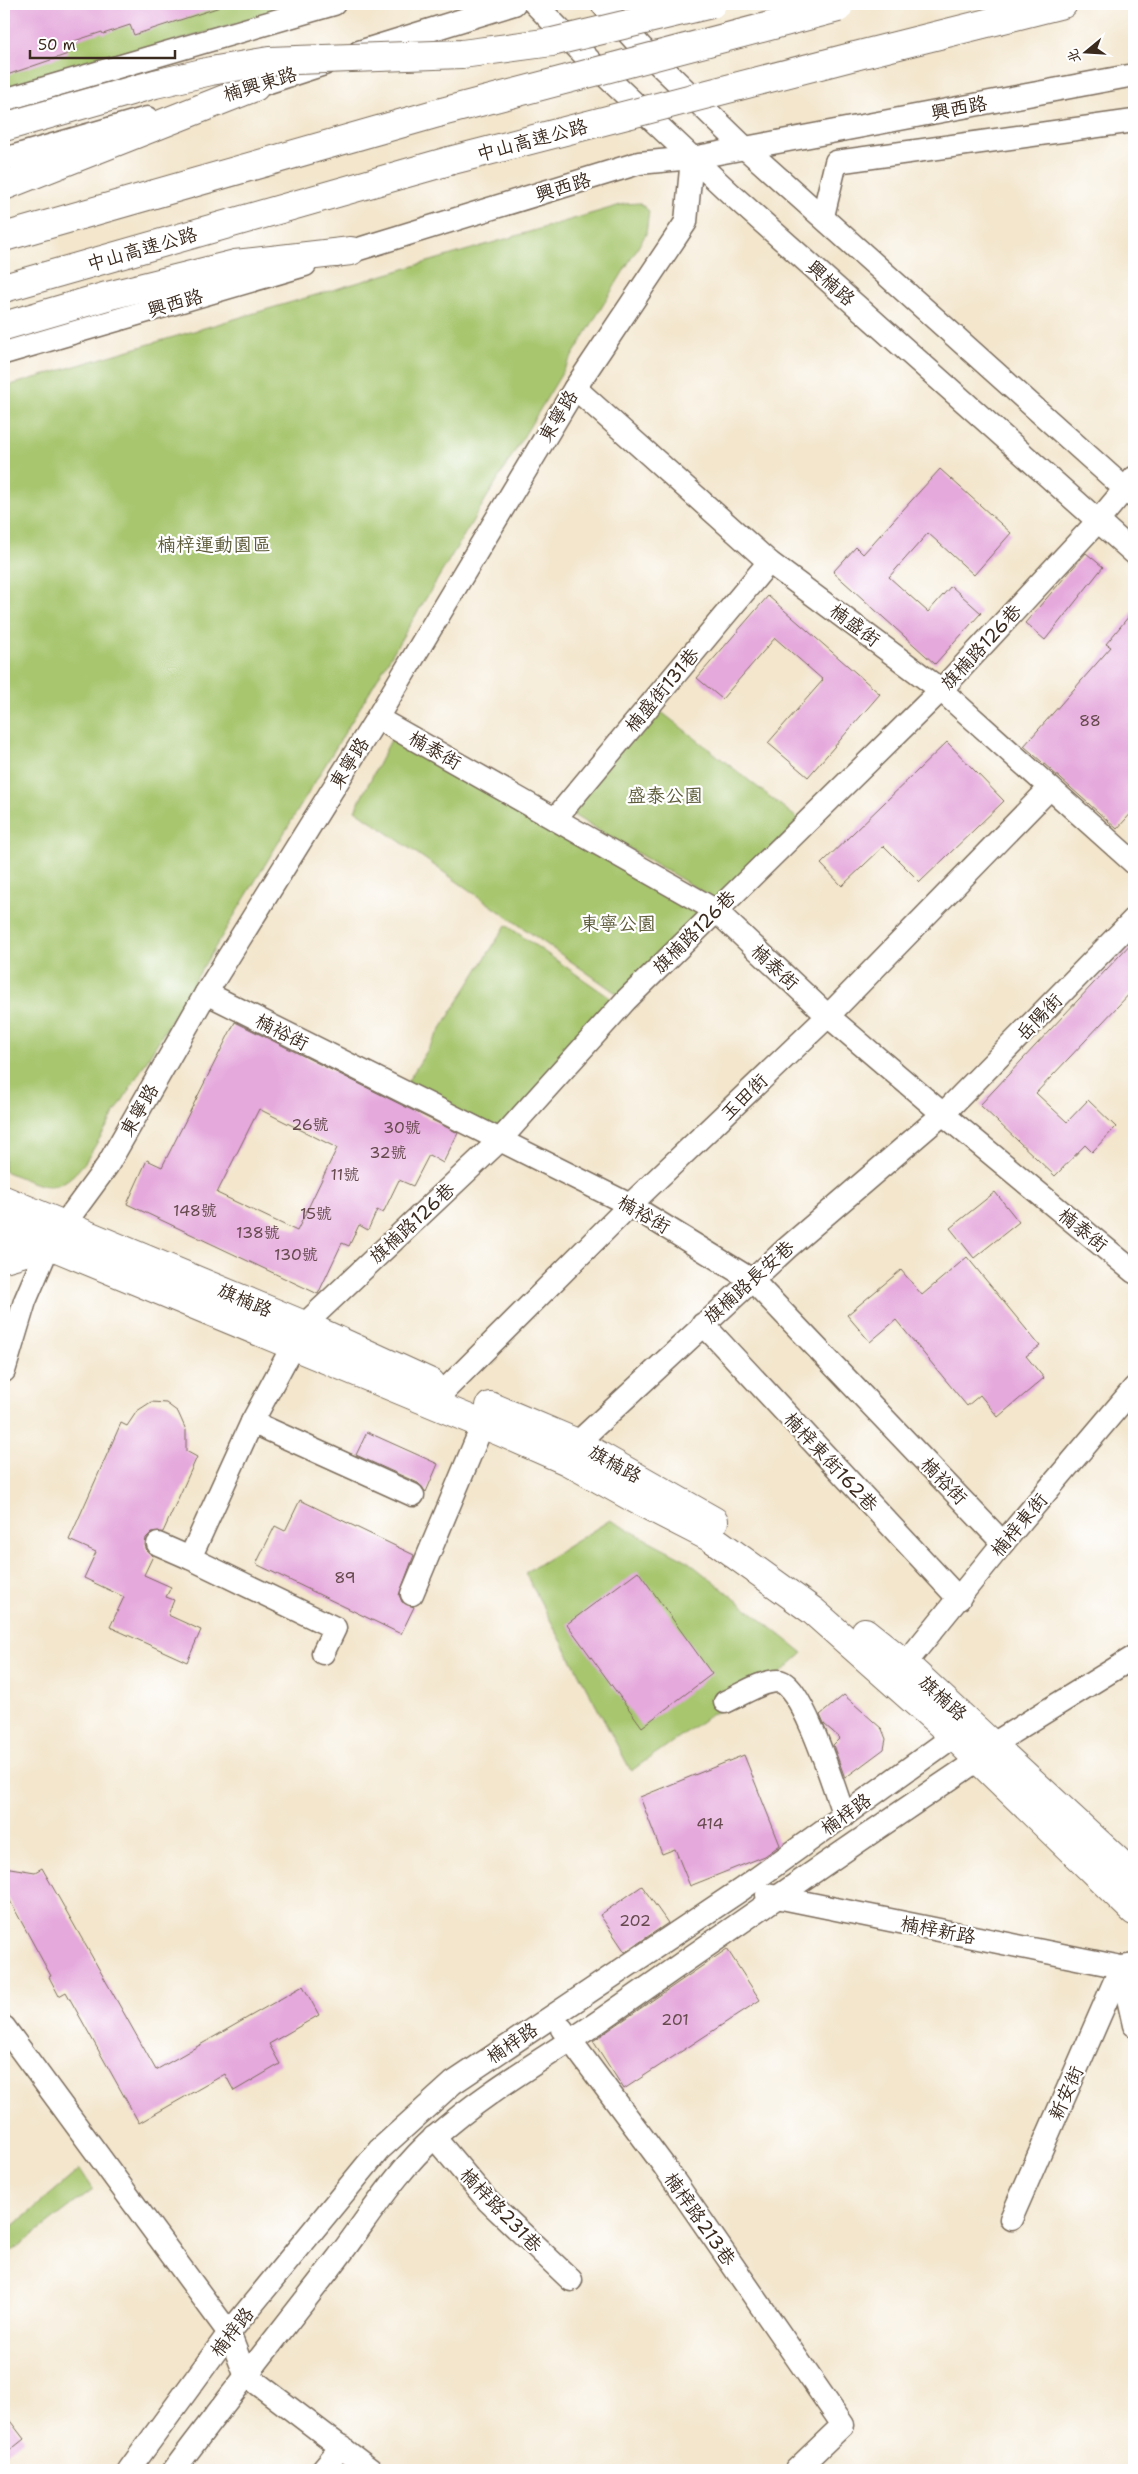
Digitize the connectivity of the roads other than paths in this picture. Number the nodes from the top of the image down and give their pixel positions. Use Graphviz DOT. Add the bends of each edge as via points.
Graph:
graph roads {
  1 [pos="334,4"];
  2 [pos="514,4"];
  3 [pos="535,4"];
  4 [pos="602,4"];
  5 [pos="712,4"];
  6 [pos="1063,4"];
  7 [pos="847,6"];
  8 [pos="1134,75"];
  9 [pos="255,87"];
  10 [pos="4,100"];
  11 [pos="1134,122"];
  12 [pos="4,127"];
  13 [pos="745,148"];
  14 [pos="692,158"];
  15 [pos="4,159"];
  16 [pos="4,186"];
  17 [pos="823,216"];
  18 [pos="4,237"];
  19 [pos="352,251"];
  20 [pos="4,288"];
  21 [pos="4,326"];
  22 [pos="4,353"];
  23 [pos="575,388"];
  24 [pos="1131,488"];
  25 [pos="1098,521"];
  26 [pos="1134,552"];
  27 [pos="769,562"];
  28 [pos="941,690"];
  29 [pos="378,718"];
  30 [pos="1050,788"];
  31 [pos="555,819"];
  32 [pos="1134,863"];
  33 [pos="715,910"];
  34 [pos="1134,919"];
  35 [pos="206,993"];
  36 [pos="828,1016"];
  37 [pos="943,1114"];
  38 [pos="499,1141"];
  39 [pos="4,1200"];
  40 [pos="630,1205"];
  41 [pos="4,1226"];
  42 [pos="57,1235"];
  43 [pos="4,1258"];
  44 [pos="1134,1272"];
  45 [pos="752,1280"];
  46 [pos="703,1324"];
  47 [pos="298,1335"];
  48 [pos="4,1371"];
  49 [pos="1134,1388"];
  50 [pos="441,1398"];
  51 [pos="252,1422"];
  52 [pos="483,1424"];
  53 [pos="572,1452"];
  54 [pos="414,1495"];
  55 [pos="1003,1543"];
  56 [pos="158,1544"];
  57 [pos="190,1558"];
  58 [pos="412,1594"];
  59 [pos="959,1599"];
  60 [pos="323,1653"];
  61 [pos="1134,1657"];
  62 [pos="905,1664"];
  63 [pos="725,1702"];
  64 [pos="954,1736"];
  65 [pos="986,1752"];
  66 [pos="844,1816"];
  67 [pos="1134,1876"];
  68 [pos="742,1889"];
  69 [pos="776,1897"];
  70 [pos="1134,1911"];
  71 [pos="1127,1966"];
  72 [pos="553,2016"];
  73 [pos="1134,2025"];
  74 [pos="4,2027"];
  75 [pos="570,2042"];
  76 [pos="434,2137"];
  77 [pos="1011,2219"];
  78 [pos="571,2280"];
  79 [pos="229,2333"];
  80 [pos="245,2374"];
  81 [pos="342,2446"];
  82 [pos="129,2470"];
  83 [pos="174,2470"];
  84 [pos="322,2470"];
  85 [pos="371,2470"];
  86 [pos="796,2470"];
  1 -- 10 [label="street"];
  2 -- 9 [label="street, 楠興東路"];
  3 -- 14 [label="street, 興楠路"];
  4 -- 13 [label="street" via="641,47"];
  5 -- 12 [label="main road, bridge" via="543,43 462,54 269,61 211,71"];
  6 -- 20 [label="main road, 中山高速公路, bridge" via="449,161"];
  7 -- 18 [label="main road, bridge" via="438,113"];
  8 -- 13 [label="street, 興西路"];
  9 -- 15 [label="street, 楠興東路"];
  9 -- 16 [label="main road"];
  11 -- 17 [label="street" via="836,162"];
  13 -- 14 [label="street, 興西路"];
  13 -- 17 [label="street"];
  14 -- 19 [label="street, 興西路" via="639,163"];
  14 -- 23 [label="street, 東寧路" via="686,222"];
  14 -- 25 [label="street, 興楠路"];
  17 -- 24 [label="street"];
  19 -- 21 [label="main road" via="235,264"];
  19 -- 22 [label="street, 興西路"];
  23 -- 27 [label="street, 楠盛街"];
  23 -- 29 [label="street, 東寧路"];
  24 -- 25 [label="street, 旗楠路126巷"];
  25 -- 26 [label="street, 興楠路"];
  25 -- 28 [label="street, 旗楠路126巷"];
  27 -- 28 [label="street, 楠盛街"];
  27 -- 31 [label="street, 楠盛街131巷"];
  28 -- 30 [label="street, 楠盛街"];
  28 -- 33 [label="street, 旗楠路126巷"];
  29 -- 31 [label="street, 楠泰街"];
  29 -- 35 [label="street, 東寧路"];
  30 -- 32 [label="street, 楠盛街"];
  30 -- 36 [label="street, 玉田街"];
  31 -- 33 [label="street, 楠泰街"];
  33 -- 36 [label="street, 楠泰街"];
  33 -- 38 [label="street, 旗楠路126巷" via="626,1000"];
  34 -- 37 [label="street, 岳陽街"];
  35 -- 38 [label="street, 楠裕街"];
  35 -- 42 [label="street, 東寧路" via="106,1166"];
  36 -- 37 [label="street, 楠泰街"];
  36 -- 40 [label="street, 玉田街"];
  37 -- 44 [label="street, 楠泰街"];
  37 -- 45 [label="street, 旗楠路長安巷"];
  38 -- 40 [label="street, 楠裕街"];
  38 -- 47 [label="street, 旗楠路126巷"];
  39 -- 42 [label="main road, 旗楠路"];
  40 -- 45 [label="street, 楠裕街"];
  40 -- 50 [label="street, 玉田街"];
  41 -- 42 [label="main road, 旗楠路"];
  42 -- 43 [label="main road"];
  42 -- 47 [label="main road, 旗楠路"];
  42 -- 48 [label="street, 東寧路" via="24,1301"];
  45 -- 46 [label="street, 旗楠路長安巷"];
  45 -- 55 [label="street, 楠裕街"];
  46 -- 53 [label="street, 旗楠路長安巷"];
  46 -- 59 [label="street, 楠梓東街162巷"];
  47 -- 50 [label="main road, 旗楠路"];
  47 -- 51 [label="street, 旗楠路126巷"];
  49 -- 55 [label="street, 楠梓東街"];
  50 -- 52 [label="main road, 旗楠路"];
  50 -- 53 [label="main road, 旗楠路"];
  51 -- 54 [label="street"];
  51 -- 57 [label="street, 旗楠路126巷"];
  52 -- 53 [label="main road, 旗楠路"];
  52 -- 58 [label="street"];
  53 -- 62 [label="main road, 旗楠路" via="652,1484 767,1553"];
  53 -- 64 [label="main road, 旗楠路" via="637,1500 713,1539 813,1611"];
  55 -- 59 [label="street, 楠梓東街"];
  56 -- 57 [label="street"];
  57 -- 60 [label="street" via="335,1628"];
  59 -- 62 [label="street, 楠梓東街"];
  61 -- 65 [label="street, 楠梓路"];
  62 -- 65 [label="main road, 旗楠路"];
  63 -- 66 [label="street" via="764,1683 780,1680 786,1683 806,1714"];
  64 -- 65 [label="main road, 旗楠路"];
  64 -- 66 [label="street, 楠梓路"];
  65 -- 67 [label="main road, 旗楠路"];
  65 -- 69 [label="street, 楠梓路"];
  65 -- 70 [label="main road, 旗楠路"];
  66 -- 68 [label="street, 楠梓路"];
  68 -- 69 [label="street, 楠梓新路"];
  68 -- 72 [label="street, 楠梓路"];
  69 -- 71 [label="street, 楠梓新路"];
  69 -- 75 [label="street, 楠梓路"];
  71 -- 73 [label="street"];
  71 -- 77 [label="street, 新安街"];
  72 -- 75 [label="street, 楠梓路213巷"];
  72 -- 79 [label="street, 楠梓路" via="453,2083 379,2150"];
  74 -- 79 [label="street"];
  75 -- 76 [label="street, 楠梓路" via="475,2104"];
  75 -- 86 [label="street, 楠梓路213巷" via="664,2166 843,2425"];
  76 -- 78 [label="street, 楠梓路231巷" via="488,2201"];
  76 -- 80 [label="street, 楠梓路" via="394,2179 338,2258"];
  79 -- 80 [label="street"];
  79 -- 82 [label="street, 楠梓路"];
  80 -- 81 [label="street"];
  80 -- 83 [label="street, 楠梓路"];
  81 -- 84 [label="street"];
  81 -- 85 [label="street"];
}
